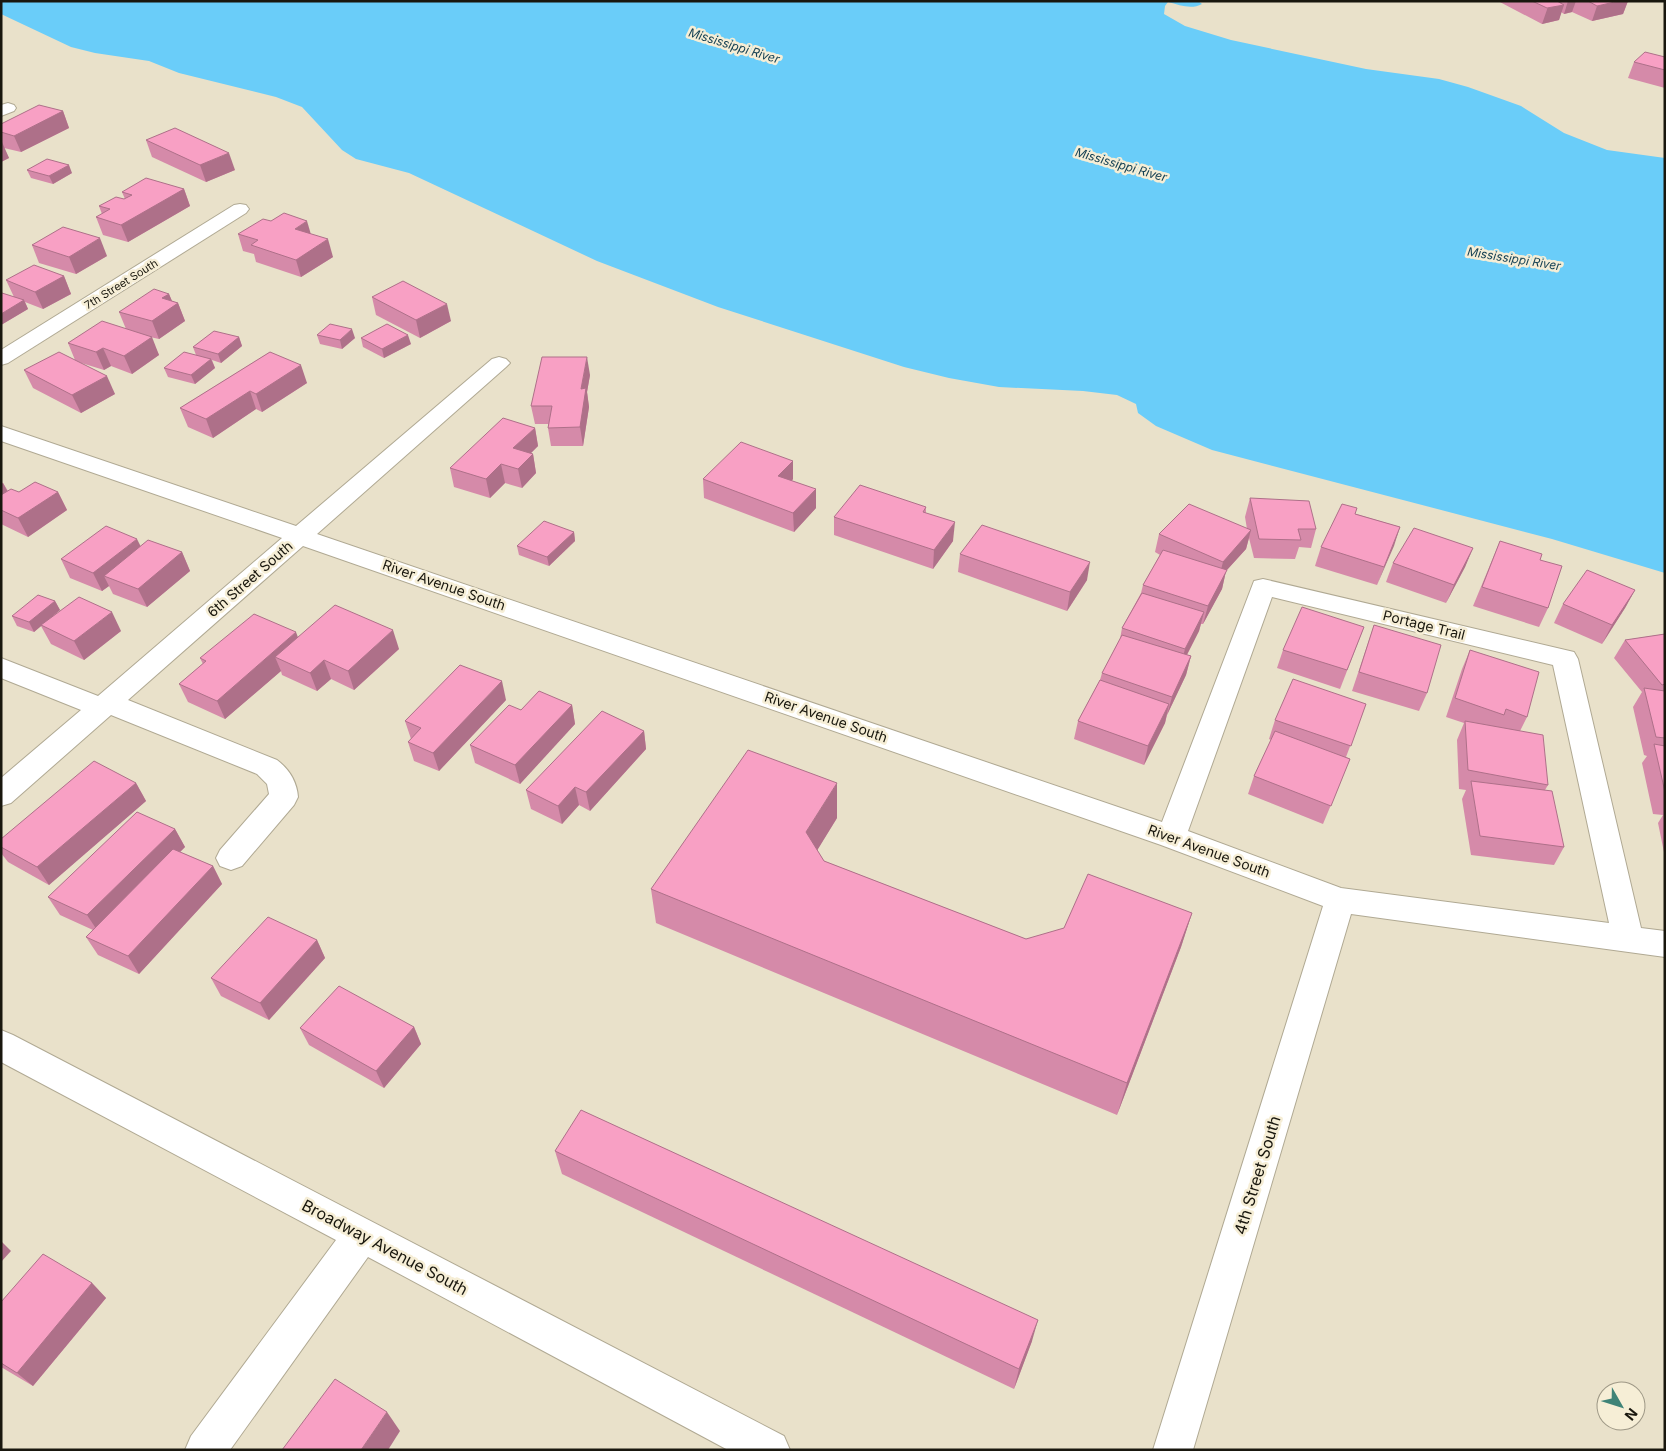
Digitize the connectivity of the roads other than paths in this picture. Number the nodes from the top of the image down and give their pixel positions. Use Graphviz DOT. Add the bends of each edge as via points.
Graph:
graph roads {
  1 [pos="240,209"];
  2 [pos="1,359"];
  3 [pos="499,363"];
  4 [pos="1,432"];
  5 [pos="301,535"];
  6 [pos="1,667"];
  7 [pos="104,706"];
  8 [pos="1,795"];
  9 [pos="1171,837"];
  10 [pos="231,858"];
  11 [pos="1340,900"];
  12 [pos="1628,939"];
  13 [pos="1665,944"];
  14 [pos="1,1045"];
  15 [pos="362,1235"];
  16 [pos="205,1450"];
  17 [pos="770,1450"];
  18 [pos="1173,1450"];
  1 -- 2 [label="street, 7th Street South"];
  3 -- 5 [label="street, 6th Street South"];
  4 -- 5 [label="street, River Avenue South"];
  5 -- 7 [label="street, 6th Street South"];
  5 -- 9 [label="street, River Avenue South"];
  6 -- 7 [label="street"];
  7 -- 8 [label="street, 6th Street South"];
  7 -- 10 [label="street" via="267,767 278,775 284,797"];
  9 -- 11 [label="street, River Avenue South"];
  9 -- 12 [label="street, Portage Trail" via="1262,587 1565,659"];
  11 -- 12 [label="street, River Avenue South"];
  11 -- 18 [label="street, 4th Street South"];
  12 -- 13 [label="street, River Avenue South"];
  14 -- 15 [label="street, Broadway Avenue South"];
  15 -- 16 [label="street"];
  15 -- 17 [label="street, Broadway Avenue South"];
}
